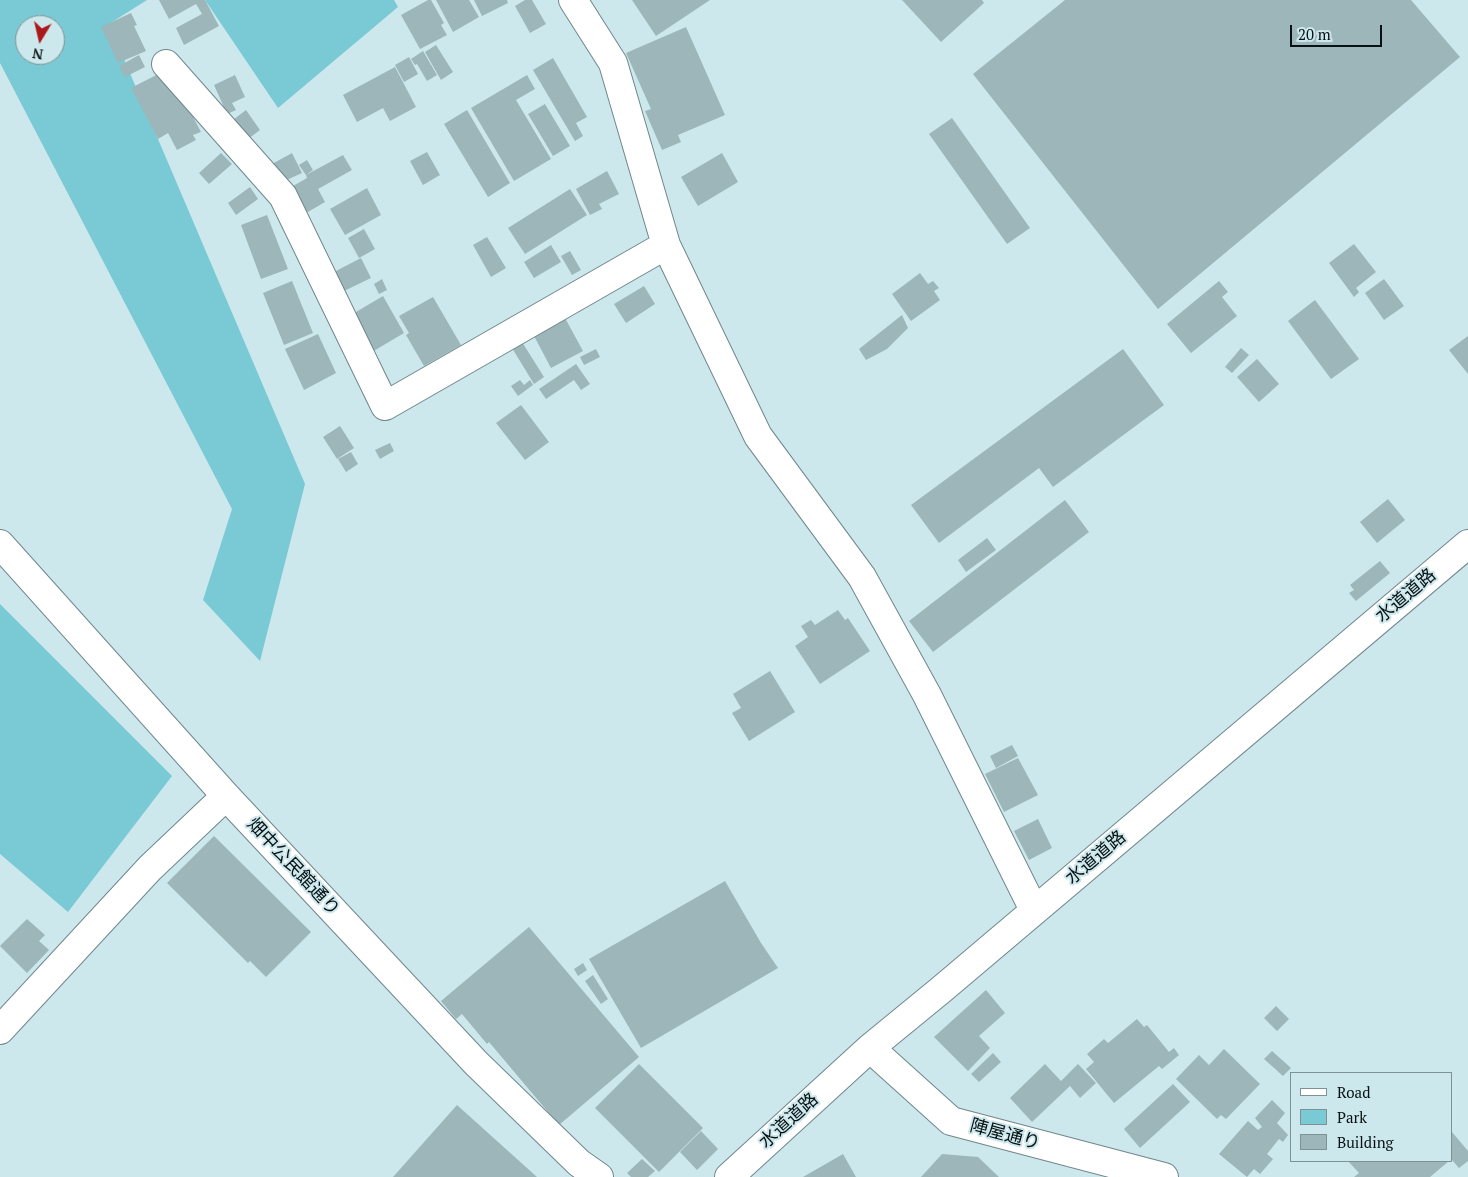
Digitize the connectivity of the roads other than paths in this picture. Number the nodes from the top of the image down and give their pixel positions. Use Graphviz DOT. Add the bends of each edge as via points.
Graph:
graph roads {
  1 [pos="573,0"];
  2 [pos="166,64"];
  3 [pos="666,245"];
  4 [pos="0,544"];
  5 [pos="1468,544"];
  6 [pos="226,796"];
  7 [pos="1034,910"];
  8 [pos="0,1030"];
  9 [pos="870,1048"];
  10 [pos="582,1172"];
  11 [pos="729,1177"];
  12 [pos="1164,1177"];
  1 -- 3 [label="street" via="613,63"];
  2 -- 3 [label="street" via="283,196 386,406"];
  3 -- 7 [label="street" via="758,436 862,577 927,695"];
  4 -- 6 [label="street, 畑中公民館通り"];
  5 -- 7 [label="street, 水道道路"];
  6 -- 8 [label="street" via="150,868"];
  6 -- 10 [label="street, 畑中公民館通り"];
  7 -- 9 [label="street, 水道道路"];
  9 -- 11 [label="street, 水道道路"];
  9 -- 12 [label="street, 陣屋通り" via="951,1121"];
}
